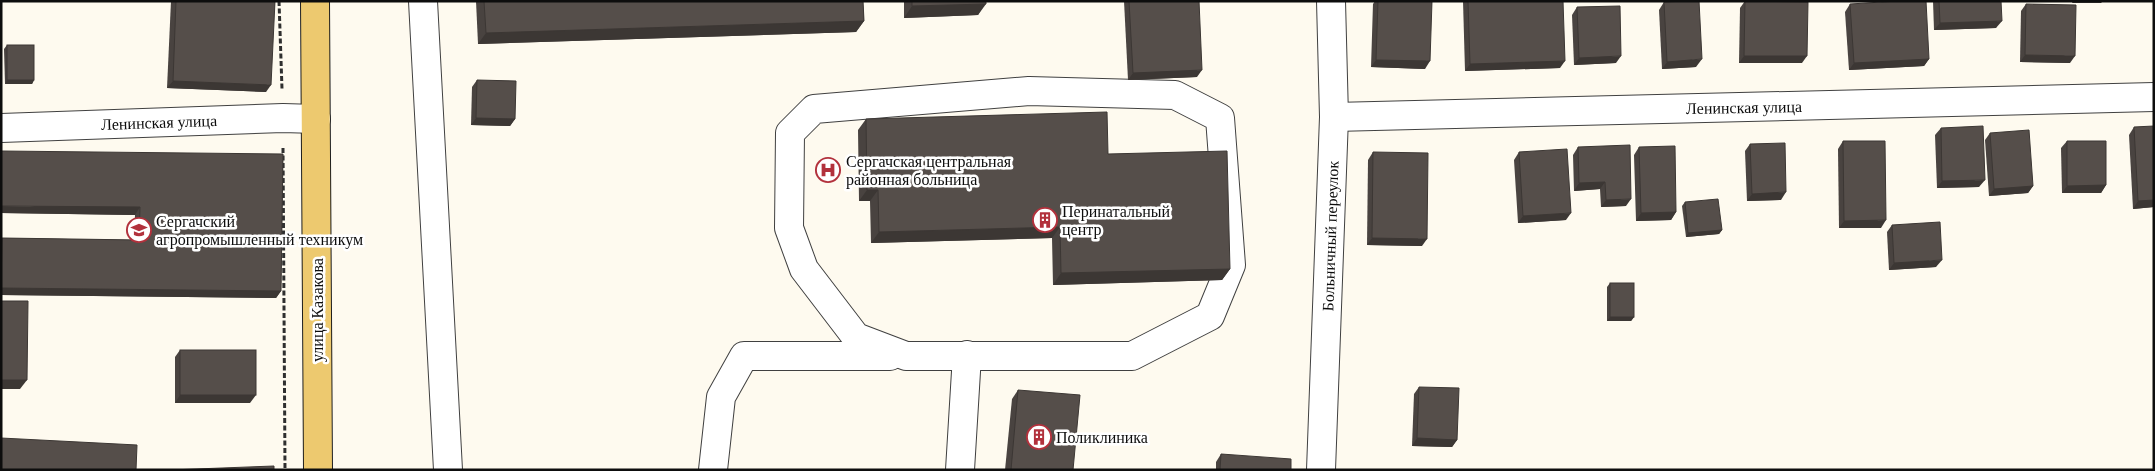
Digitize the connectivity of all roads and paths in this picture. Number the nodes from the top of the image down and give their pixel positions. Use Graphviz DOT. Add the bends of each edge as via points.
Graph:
graph roads {
  1 [pos="279,1"];
  2 [pos="315,1"];
  3 [pos="423,1"];
  4 [pos="1331,1"];
  5 [pos="2154,96"];
  6 [pos="1334,116"];
  7 [pos="283,118"];
  8 [pos="316,119"];
  9 [pos="1,128"];
  10 [pos="968,355"];
  11 [pos="906,356"];
  12 [pos="285,470"];
  13 [pos="318,470"];
  14 [pos="448,470"];
  15 [pos="713,470"];
  16 [pos="960,470"];
  17 [pos="1321,470"];
  1 -- 7 [label="path"];
  2 -- 8 [label="main road, улица Казакова"];
  3 -- 14 [label="street"];
  4 -- 6 [label="street, Больничный переулок"];
  5 -- 6 [label="street, Ленинская улица"];
  6 -- 17 [label="street, Больничный переулок"];
  7 -- 8 [label="street, Ленинская улица"];
  7 -- 9 [label="street, Ленинская улица"];
  7 -- 12 [label="path"];
  8 -- 13 [label="main road, улица Казакова"];
  10 -- 11 [label="street"];
  10 -- 11 [label="street" via="1132,356 1210,316 1231,264 1220,118 1175,95 1029,91 814,109 790,133 789,228 804,269 856,337"];
  10 -- 16 [label="street"];
  11 -- 15 [label="street" via="744,356 721,397"];
}
